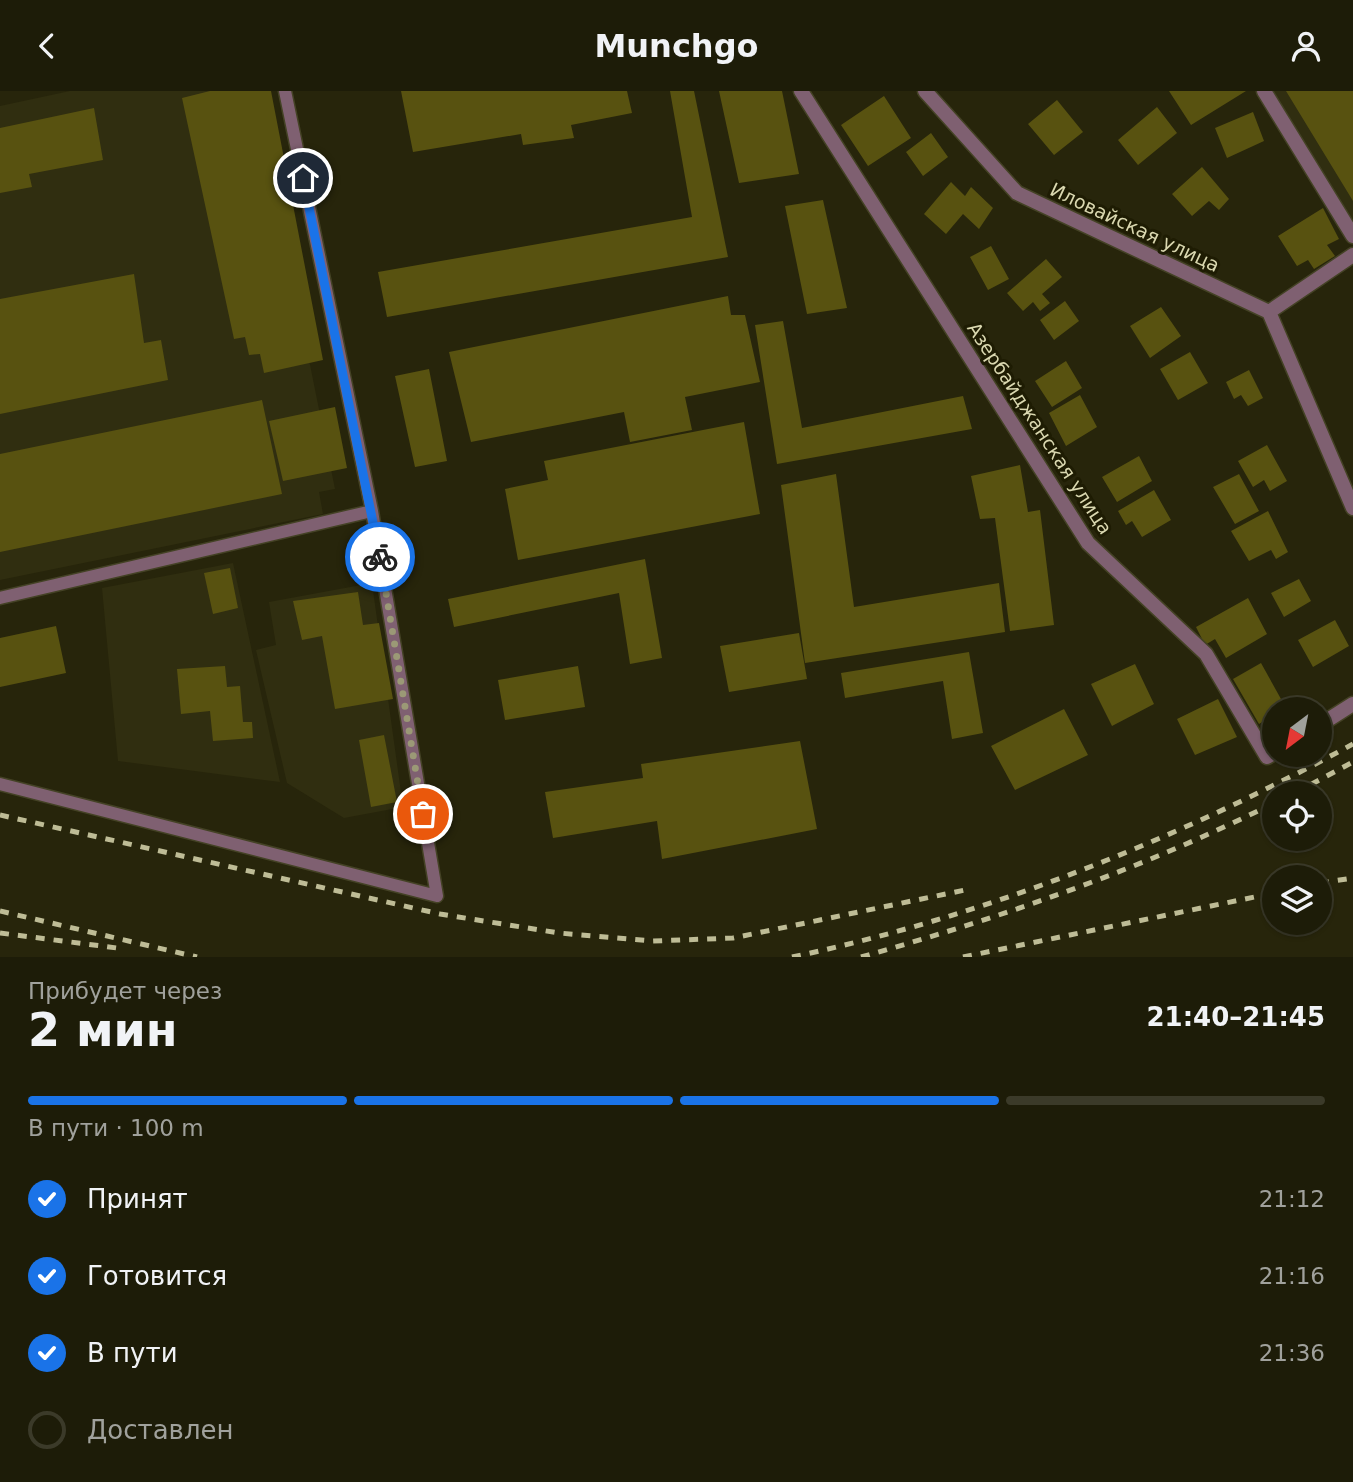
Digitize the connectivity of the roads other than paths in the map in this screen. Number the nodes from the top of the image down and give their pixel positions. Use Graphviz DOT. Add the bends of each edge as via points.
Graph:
graph roads {
  1 [pos="285,91"];
  2 [pos="801,91"];
  3 [pos="925,91"];
  4 [pos="1264,91"];
  5 [pos="1353,236"];
  6 [pos="1353,255"];
  7 [pos="1269,312"];
  8 [pos="1353,508"];
  9 [pos="372,511"];
  10 [pos="0,598"];
  11 [pos="1353,704"];
  12 [pos="1332,717"];
  13 [pos="1262,749"];
  14 [pos="0,784"];
  1 -- 9 [label="lane"];
  2 -- 13 [label="street, Азербайджанская улица" via="1088,543 1206,654"];
  3 -- 7 [label="street, Иловайская улица" via="1017,193"];
  4 -- 5 [label="street"];
  6 -- 7 [label="street"];
  7 -- 8 [label="street"];
  9 -- 10 [label="lane"];
  9 -- 14 [label="lane" via="437,896"];
  11 -- 12 [label="street"];
}
